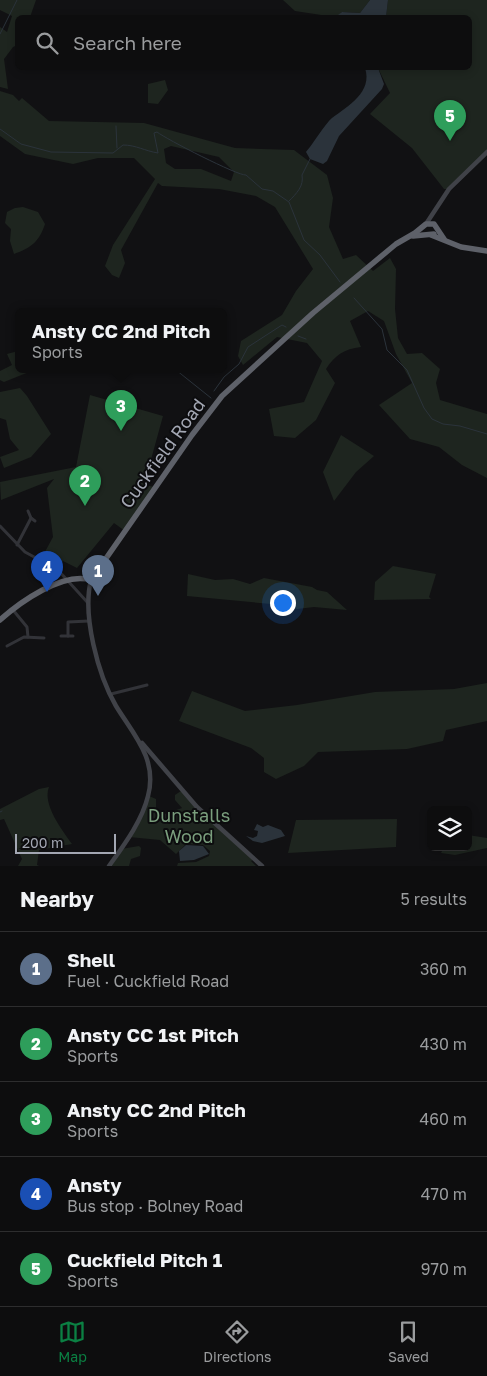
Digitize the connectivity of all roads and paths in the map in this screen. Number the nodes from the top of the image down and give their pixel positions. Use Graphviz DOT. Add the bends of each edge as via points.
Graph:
graph roads {
  1 [pos="487,152"];
  2 [pos="436,209"];
  3 [pos="425,225"];
  4 [pos="435,226"];
  5 [pos="429,235"];
  6 [pos="411,236"];
  7 [pos="444,239"];
  8 [pos="487,251"];
  9 [pos="28,511"];
  10 [pos="31,518"];
  11 [pos="35,522"];
  12 [pos="0,526"];
  13 [pos="17,545"];
  14 [pos="69,580"];
  15 [pos="91,580"];
  16 [pos="88,604"];
  17 [pos="12,609"];
  18 [pos="0,620"];
  19 [pos="89,621"];
  20 [pos="61,636"];
  21 [pos="68,636"];
  22 [pos="73,636"];
  23 [pos="28,637"];
  24 [pos="44,638"];
  25 [pos="7,646"];
  26 [pos="147,685"];
  27 [pos="111,694"];
  28 [pos="146,751"];
  29 [pos="109,866"];
  30 [pos="262,866"];
  1 -- 2 [label="main road" via="449,189"];
  2 -- 3 [label="main road"];
  2 -- 4 [label="main road"];
  3 -- 4 [label="highway"];
  3 -- 5 [label="highway"];
  3 -- 6 [label="highway, Cuckfield Road"];
  4 -- 5 [label="highway" via="436,232"];
  4 -- 7 [label="highway"];
  5 -- 6 [label="highway, Cuckfield Road"];
  5 -- 7 [label="highway"];
  6 -- 15 [label="highway, Cuckfield Road" via="396,244 313,313 222,396"];
  7 -- 8 [label="highway" via="461,247"];
  9 -- 10 [label="street"];
  10 -- 11 [label="street"];
  10 -- 13 [label="street"];
  12 -- 13 [label="street"];
  13 -- 14 [label="street"];
  14 -- 15 [label="highway"];
  14 -- 16 [label="street"];
  14 -- 17 [label="highway"];
  15 -- 16 [label="main road, Cuckfield Road"];
  16 -- 19 [label="main road, Cuckfield Road"];
  17 -- 18 [label="highway"];
  17 -- 23 [label="street" via="27,627"];
  19 -- 21 [label="street" via="68,622"];
  19 -- 27 [label="main road, Cuckfield Road" via="100,668"];
  20 -- 21 [label="street"];
  21 -- 22 [label="street"];
  23 -- 24 [label="street"];
  23 -- 25 [label="street"];
  26 -- 27 [label="street"];
  27 -- 28 [label="main road, Cuckfield Road"];
  28 -- 29 [label="main road, Cuckfield Road" via="148,796 129,837"];
  28 -- 30 [label="main road" via="197,807"];
}
